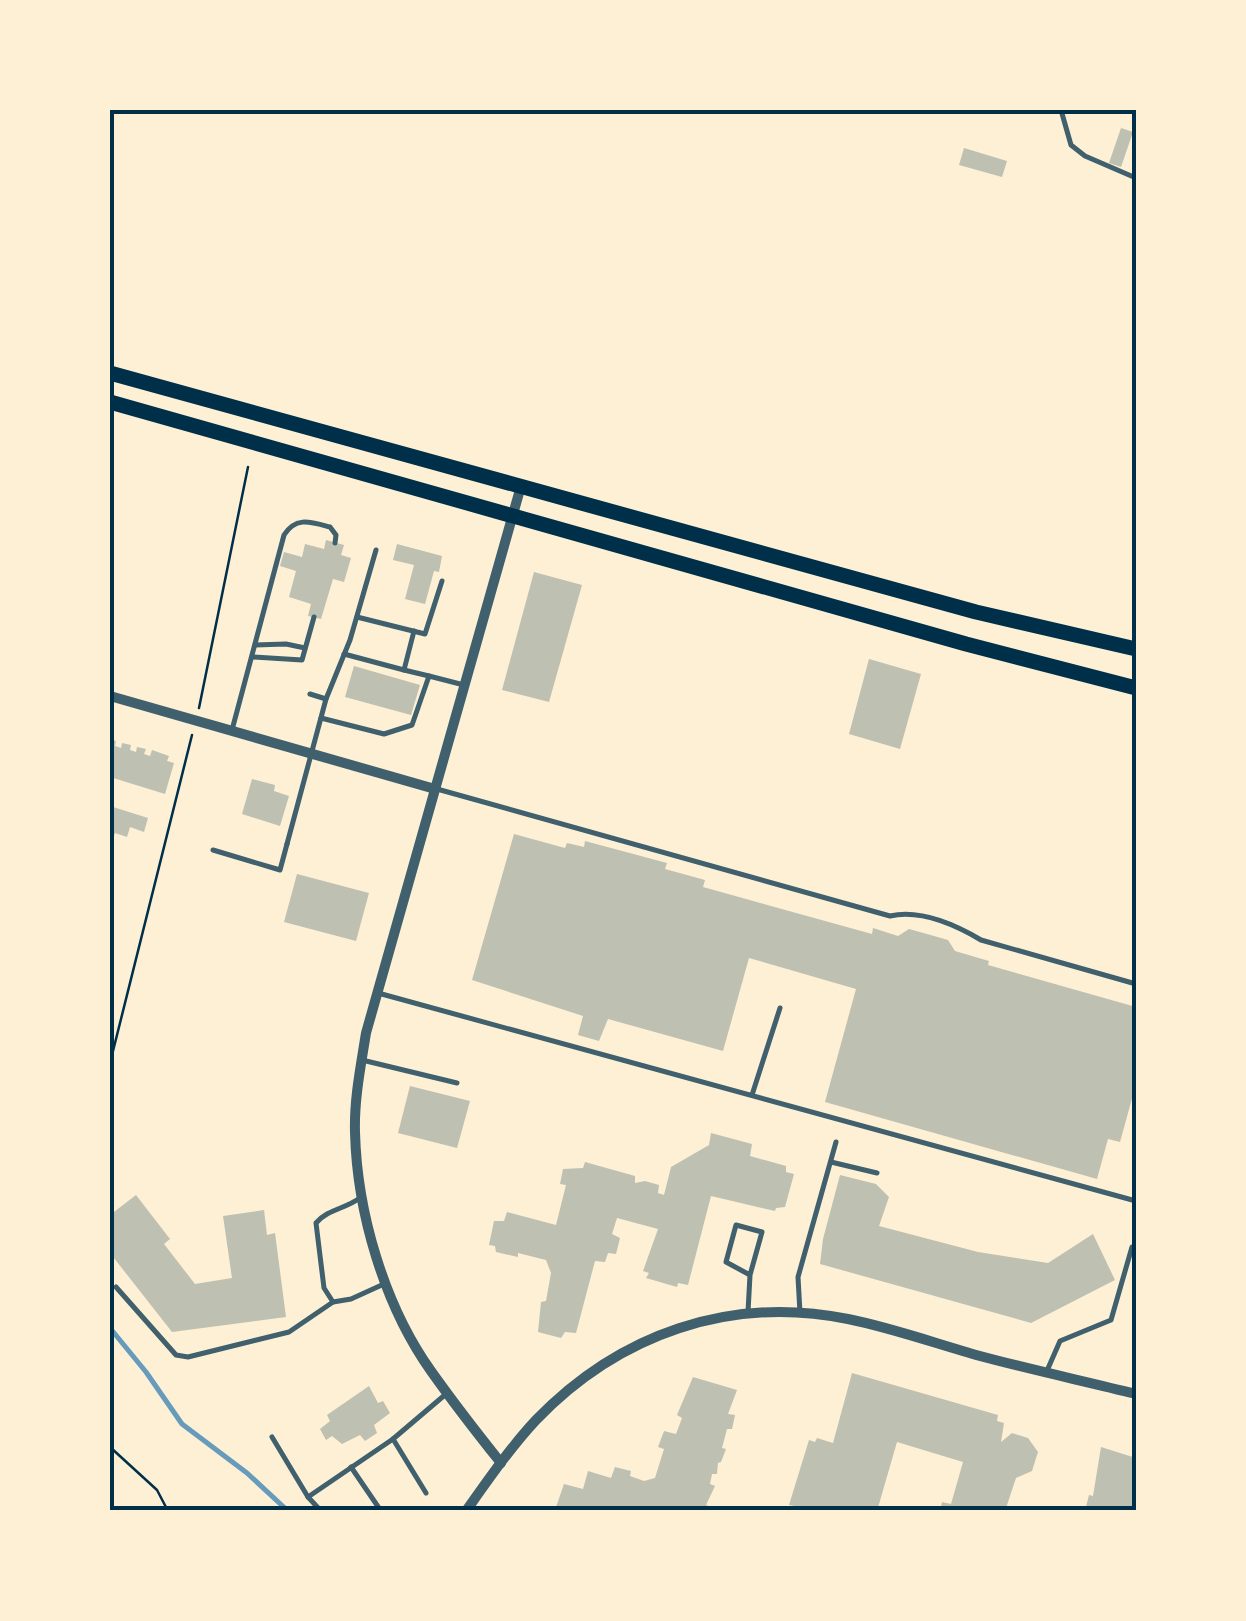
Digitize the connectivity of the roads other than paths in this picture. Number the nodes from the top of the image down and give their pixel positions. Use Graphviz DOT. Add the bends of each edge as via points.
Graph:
graph roads {
  1 [pos="1061,110"];
  2 [pos="1136,178"];
  3 [pos="110,373"];
  4 [pos="110,402"];
  5 [pos="520,486"];
  6 [pos="514,514"];
  7 [pos="335,542"];
  8 [pos="376,550"];
  9 [pos="442,581"];
  10 [pos="314,617"];
  11 [pos="357,617"];
  12 [pos="414,631"];
  13 [pos="255,645"];
  14 [pos="305,648"];
  15 [pos="1136,649"];
  16 [pos="344,654"];
  17 [pos="252,657"];
  18 [pos="404,670"];
  19 [pos="429,676"];
  20 [pos="464,685"];
  21 [pos="1136,688"];
  22 [pos="310,694"];
  23 [pos="110,696"];
  24 [pos="326,699"];
  25 [pos="321,718"];
  26 [pos="232,731"];
  27 [pos="312,754"];
  28 [pos="434,789"];
  29 [pos="213,850"];
  30 [pos="1136,984"];
  31 [pos="378,993"];
  32 [pos="780,1008"];
  33 [pos="362,1060"];
  34 [pos="458,1084"];
  35 [pos="752,1095"];
  36 [pos="836,1142"];
  37 [pos="831,1162"];
  38 [pos="876,1173"];
  39 [pos="362,1196"];
  40 [pos="1136,1201"];
  41 [pos="1132,1247"];
  42 [pos="750,1276"];
  43 [pos="387,1283"];
  44 [pos="116,1287"];
  45 [pos="334,1302"];
  46 [pos="800,1313"];
  47 [pos="748,1315"];
  48 [pos="1045,1374"];
  49 [pos="448,1392"];
  50 [pos="1136,1394"];
  51 [pos="272,1437"];
  52 [pos="393,1439"];
  53 [pos="501,1463"];
  54 [pos="352,1468"];
  55 [pos="426,1493"];
  56 [pos="308,1496"];
  57 [pos="321,1511"];
  58 [pos="381,1511"];
  59 [pos="466,1511"];
  1 -- 2 [label="lane" via="1071,145"];
  3 -- 5 [label="main road"];
  4 -- 6 [label="main road"];
  5 -- 6 [label="street"];
  5 -- 15 [label="main road" via="976,612"];
  6 -- 20 [label="street"];
  6 -- 21 [label="main road"];
  7 -- 13 [label="lane" via="330,527 290,525"];
  8 -- 11 [label="lane"];
  9 -- 12 [label="lane" via="426,634"];
  10 -- 14 [label="lane"];
  11 -- 12 [label="lane"];
  11 -- 16 [label="lane"];
  12 -- 18 [label="lane"];
  13 -- 14 [label="lane"];
  13 -- 17 [label="lane"];
  14 -- 17 [label="lane" via="302,660"];
  16 -- 18 [label="lane"];
  16 -- 24 [label="lane"];
  17 -- 26 [label="lane"];
  18 -- 19 [label="lane"];
  19 -- 20 [label="lane"];
  19 -- 25 [label="lane" via="412,724 400,730 384,734"];
  20 -- 28 [label="street"];
  22 -- 24 [label="lane"];
  23 -- 26 [label="street"];
  24 -- 25 [label="lane"];
  25 -- 27 [label="lane"];
  26 -- 27 [label="street"];
  27 -- 28 [label="street"];
  27 -- 29 [label="lane" via="280,870"];
  28 -- 30 [label="lane" via="890,916 923,916 981,940"];
  28 -- 31 [label="street"];
  31 -- 33 [label="street"];
  31 -- 35 [label="lane"];
  32 -- 35 [label="lane"];
  33 -- 34 [label="lane"];
  33 -- 39 [label="street" via="355,1132"];
  35 -- 40 [label="lane"];
  36 -- 37 [label="lane"];
  37 -- 38 [label="lane"];
  37 -- 46 [label="lane" via="798,1277"];
  39 -- 43 [label="street"];
  39 -- 45 [label="lane" via="316,1223 324,1288"];
  41 -- 48 [label="lane" via="1112,1320 1060,1341"];
  42 -- 42 [label="lane" via="762,1232 736,1225 726,1262"];
  42 -- 47 [label="lane"];
  43 -- 45 [label="lane"];
  43 -- 49 [label="street" via="400,1318"];
  44 -- 45 [label="lane" via="176,1356 188,1357 289,1332"];
  46 -- 47 [label="street"];
  46 -- 48 [label="street" via="848,1319"];
  47 -- 53 [label="street" via="666,1330 616,1355 536,1420"];
  48 -- 50 [label="street"];
  49 -- 52 [label="lane"];
  49 -- 53 [label="street"];
  51 -- 56 [label="lane"];
  52 -- 54 [label="lane"];
  52 -- 55 [label="lane"];
  53 -- 59 [label="street"];
  54 -- 56 [label="lane"];
  54 -- 58 [label="lane"];
  56 -- 57 [label="lane"];
}
